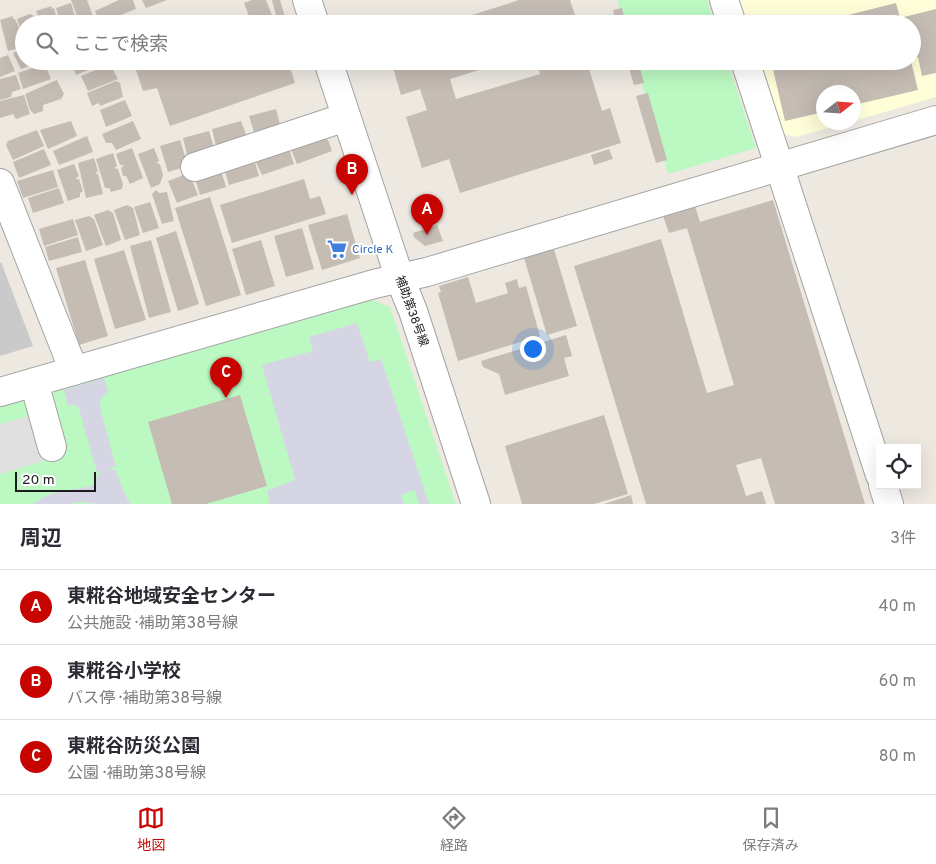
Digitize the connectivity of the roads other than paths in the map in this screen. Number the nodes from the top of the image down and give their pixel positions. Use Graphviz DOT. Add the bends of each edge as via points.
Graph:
graph roads {
  1 [pos="308,0"];
  2 [pos="724,0"];
  3 [pos="312,15"];
  4 [pos="729,15"];
  5 [pos="331,70"];
  6 [pos="748,70"];
  7 [pos="346,117"];
  8 [pos="936,120"];
  9 [pos="780,166"];
  10 [pos="195,167"];
  11 [pos="0,183"];
  12 [pos="400,279"];
  13 [pos="74,371"];
  14 [pos="34,382"];
  15 [pos="0,392"];
  16 [pos="52,447"];
  17 [pos="876,463"];
  18 [pos="884,489"];
  19 [pos="476,504"];
  20 [pos="889,504"];
  1 -- 3 [label="street"];
  2 -- 4 [label="street"];
  5 -- 7 [label="street, 補助第38号線"];
  6 -- 9 [label="street"];
  7 -- 10 [label="street"];
  7 -- 12 [label="street, 補助第38号線"];
  8 -- 9 [label="street"];
  9 -- 12 [label="street"];
  9 -- 17 [label="street"];
  11 -- 13 [label="street"];
  12 -- 13 [label="street"];
  12 -- 19 [label="street, 補助第38号線"];
  13 -- 14 [label="street"];
  14 -- 15 [label="street"];
  14 -- 16 [label="street"];
  18 -- 20 [label="street"];
}
